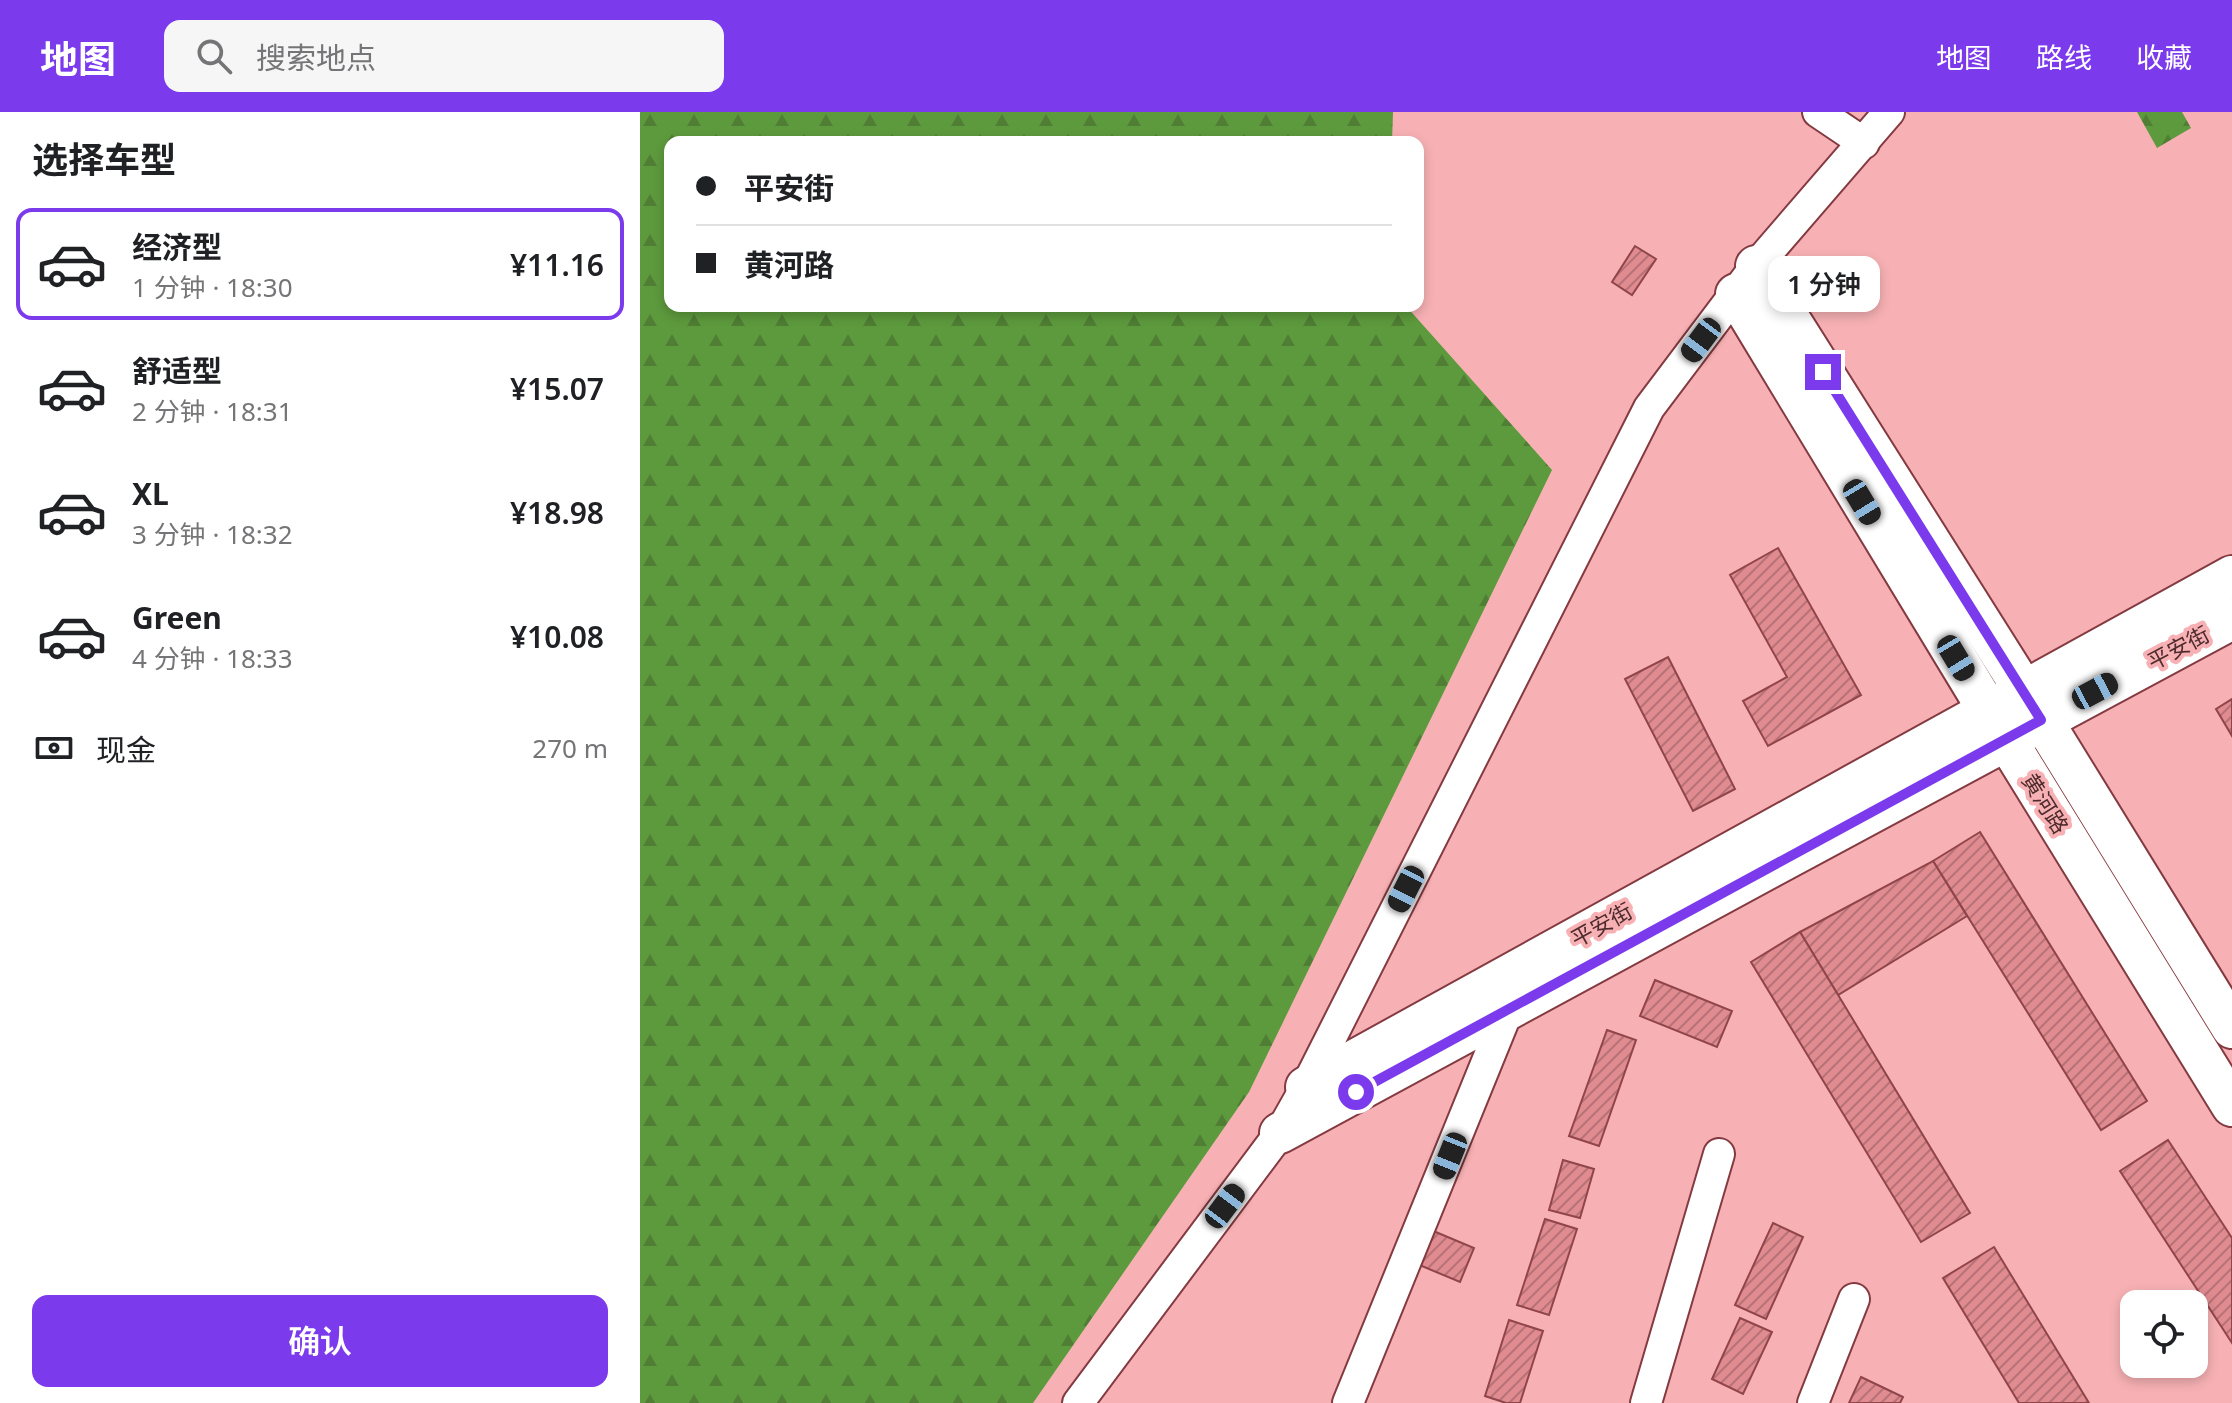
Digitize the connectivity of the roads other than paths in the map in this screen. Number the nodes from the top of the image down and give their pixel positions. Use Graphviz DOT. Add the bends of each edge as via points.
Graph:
graph roads {
  1 [pos="1818,112"];
  2 [pos="1889,112"];
  3 [pos="1864,143"];
  4 [pos="1746,280"];
  5 [pos="2232,576"];
  6 [pos="2232,619"];
  7 [pos="2032,705"];
  8 [pos="1997,724"];
  9 [pos="1508,1010"];
  10 [pos="2232,1028"];
  11 [pos="1306,1087"];
  12 [pos="2232,1106"];
  13 [pos="1280,1133"];
  14 [pos="1719,1154"];
  15 [pos="1854,1299"];
  16 [pos="1078,1403"];
  17 [pos="1348,1403"];
  18 [pos="1646,1403"];
  19 [pos="1813,1403"];
  1 -- 3 [label="street"];
  2 -- 3 [label="street"];
  3 -- 4 [label="street"];
  4 -- 7 [label="main road, 黄河路"];
  4 -- 8 [label="main road, 黄河路"];
  4 -- 11 [label="street" via="1649,408"];
  5 -- 7 [label="main road, 平安街"];
  6 -- 7 [label="main road, 平安街"];
  7 -- 8 [label="main road, 平安街"];
  7 -- 10 [label="main road, 黄河路"];
  8 -- 9 [label="main road, 平安街"];
  8 -- 11 [label="main road, 平安街"];
  8 -- 12 [label="main road, 黄河路"];
  9 -- 13 [label="main road, 平安街"];
  9 -- 17 [label="street"];
  11 -- 13 [label="street"];
  13 -- 16 [label="street"];
  14 -- 18 [label="street"];
  15 -- 19 [label="street"];
}
